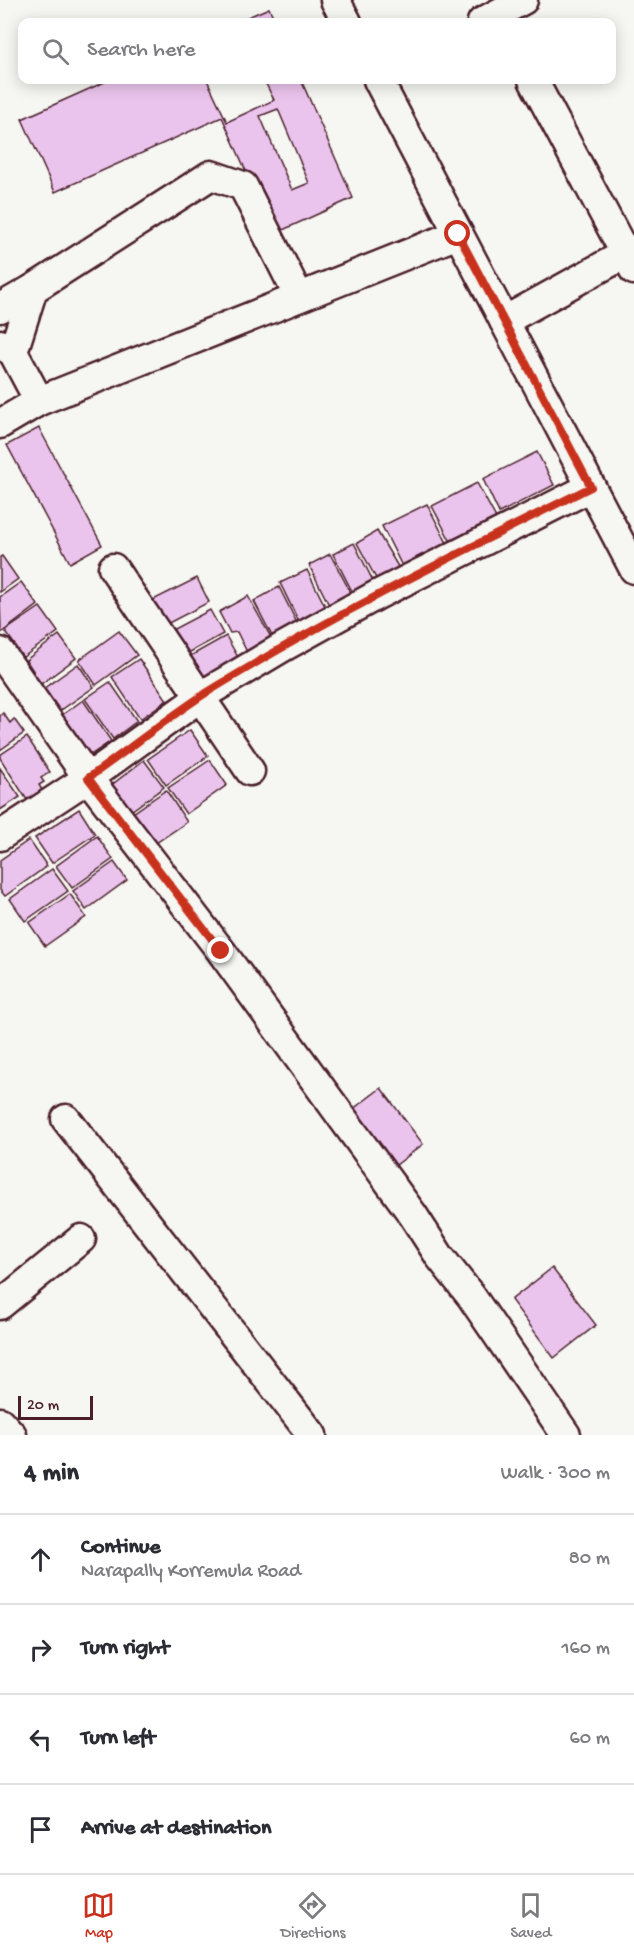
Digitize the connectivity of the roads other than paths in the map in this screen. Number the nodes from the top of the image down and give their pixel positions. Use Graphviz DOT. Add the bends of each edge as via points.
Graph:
graph roads {
  1 [pos="335,0"];
  2 [pos="523,0"];
  3 [pos="345,18"];
  4 [pos="498,18"];
  5 [pos="380,84"];
  6 [pos="535,84"];
  7 [pos="458,234"];
  8 [pos="631,258"];
  9 [pos="33,289"];
  10 [pos="299,297"];
  11 [pos="0,308"];
  12 [pos="504,321"];
  13 [pos="7,348"];
  14 [pos="39,401"];
  15 [pos="0,424"];
  16 [pos="591,487"];
  17 [pos="113,568"];
  18 [pos="634,569"];
  19 [pos="0,652"];
  20 [pos="200,698"];
  21 [pos="250,771"];
  22 [pos="88,778"];
  23 [pos="0,836"];
  24 [pos="66,1119"];
  25 [pos="81,1239"];
  26 [pos="0,1305"];
  27 [pos="0,1422"];
  28 [pos="12,1435"];
  29 [pos="312,1435"];
  30 [pos="566,1435"];
  1 -- 3 [label="street"];
  2 -- 4 [label="street"];
  5 -- 7 [label="street"];
  6 -- 8 [label="street"];
  7 -- 10 [label="street"];
  7 -- 12 [label="street"];
  8 -- 12 [label="street"];
  9 -- 10 [label="street" via="211,175 243,186"];
  9 -- 11 [label="street"];
  9 -- 13 [label="street"];
  10 -- 14 [label="street"];
  12 -- 16 [label="street"];
  13 -- 14 [label="street"];
  14 -- 15 [label="street"];
  16 -- 18 [label="street"];
  16 -- 20 [label="street" via="377,595"];
  17 -- 20 [label="street"];
  19 -- 22 [label="street"];
  20 -- 21 [label="street"];
  20 -- 22 [label="street"];
  22 -- 23 [label="street"];
  22 -- 30 [label="street" via="221,951 471,1296"];
  24 -- 29 [label="street"];
  25 -- 26 [label="street"];
  27 -- 28 [label="street"];
}
